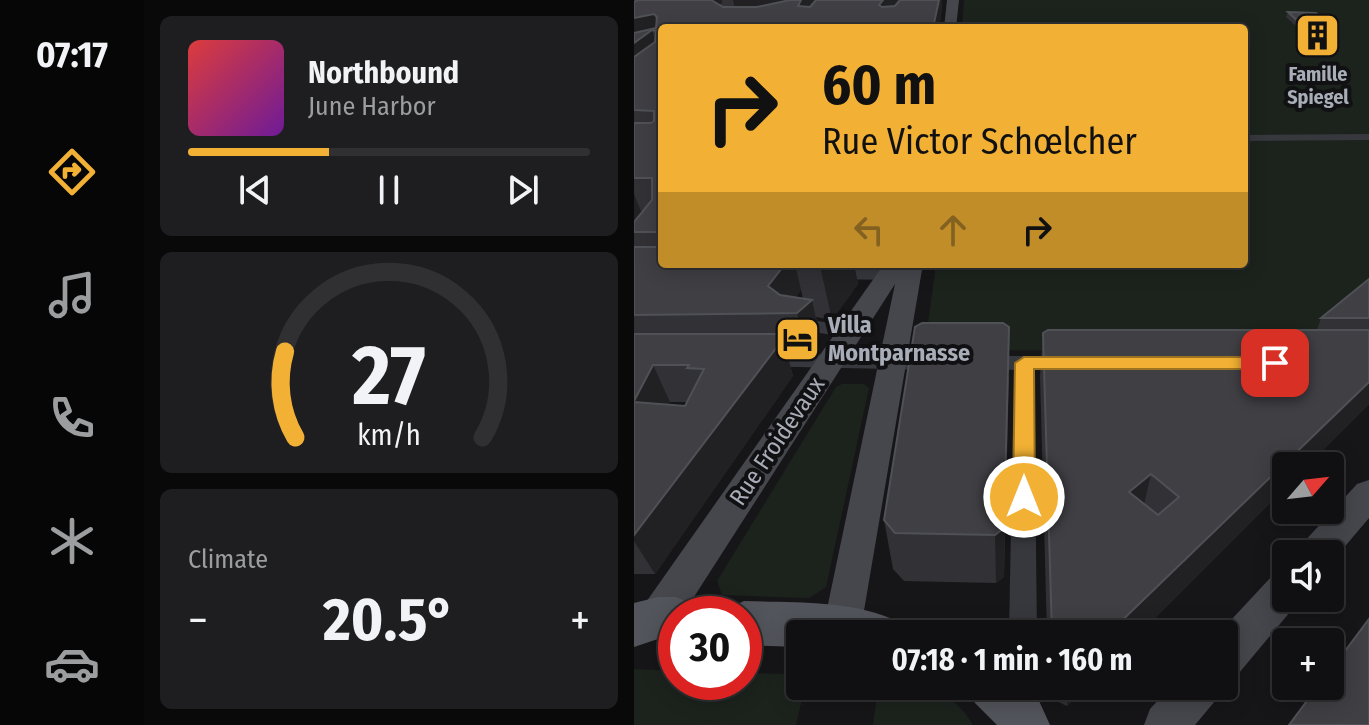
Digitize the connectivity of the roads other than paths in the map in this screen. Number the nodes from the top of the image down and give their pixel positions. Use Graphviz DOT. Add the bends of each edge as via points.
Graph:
graph roads {
  1 [pos="951,3"];
  2 [pos="950,24"];
  3 [pos="1369,137"];
  4 [pos="1248,138"];
  5 [pos="901,270"];
  6 [pos="817,277"];
  7 [pos="800,306"];
  8 [pos="850,332"];
  9 [pos="737,361"];
  10 [pos="830,362"];
  11 [pos="891,363"];
  12 [pos="1024,363"];
  13 [pos="1087,363"];
  14 [pos="1369,494"];
  15 [pos="1328,540"];
  16 [pos="1272,604"];
  17 [pos="859,620"];
  18 [pos="1023,620"];
  19 [pos="656,621"];
  20 [pos="762,624"];
  21 [pos="786,626"];
  22 [pos="1238,642"];
  23 [pos="1188,700"];
  24 [pos="1166,725"];
  1 -- 2 [label="main road"];
  3 -- 4 [label="street"];
  5 -- 6 [label="street"];
  5 -- 8 [label="main road, Rue Froidevaux"];
  5 -- 11 [label="main road"];
  7 -- 8 [label="street" via="790,318 792,324"];
  8 -- 10 [label="main road, Rue Froidevaux"];
  9 -- 10 [label="street"];
  10 -- 11 [label="street"];
  10 -- 19 [label="main road, Rue Froidevaux"];
  11 -- 12 [label="street"];
  11 -- 17 [label="main road"];
  12 -- 13 [label="street"];
  12 -- 18 [label="street"];
  14 -- 15 [label="main road"];
  16 -- 22 [label="main road"];
  20 -- 21 [label="main road"];
  23 -- 24 [label="main road"];
}
